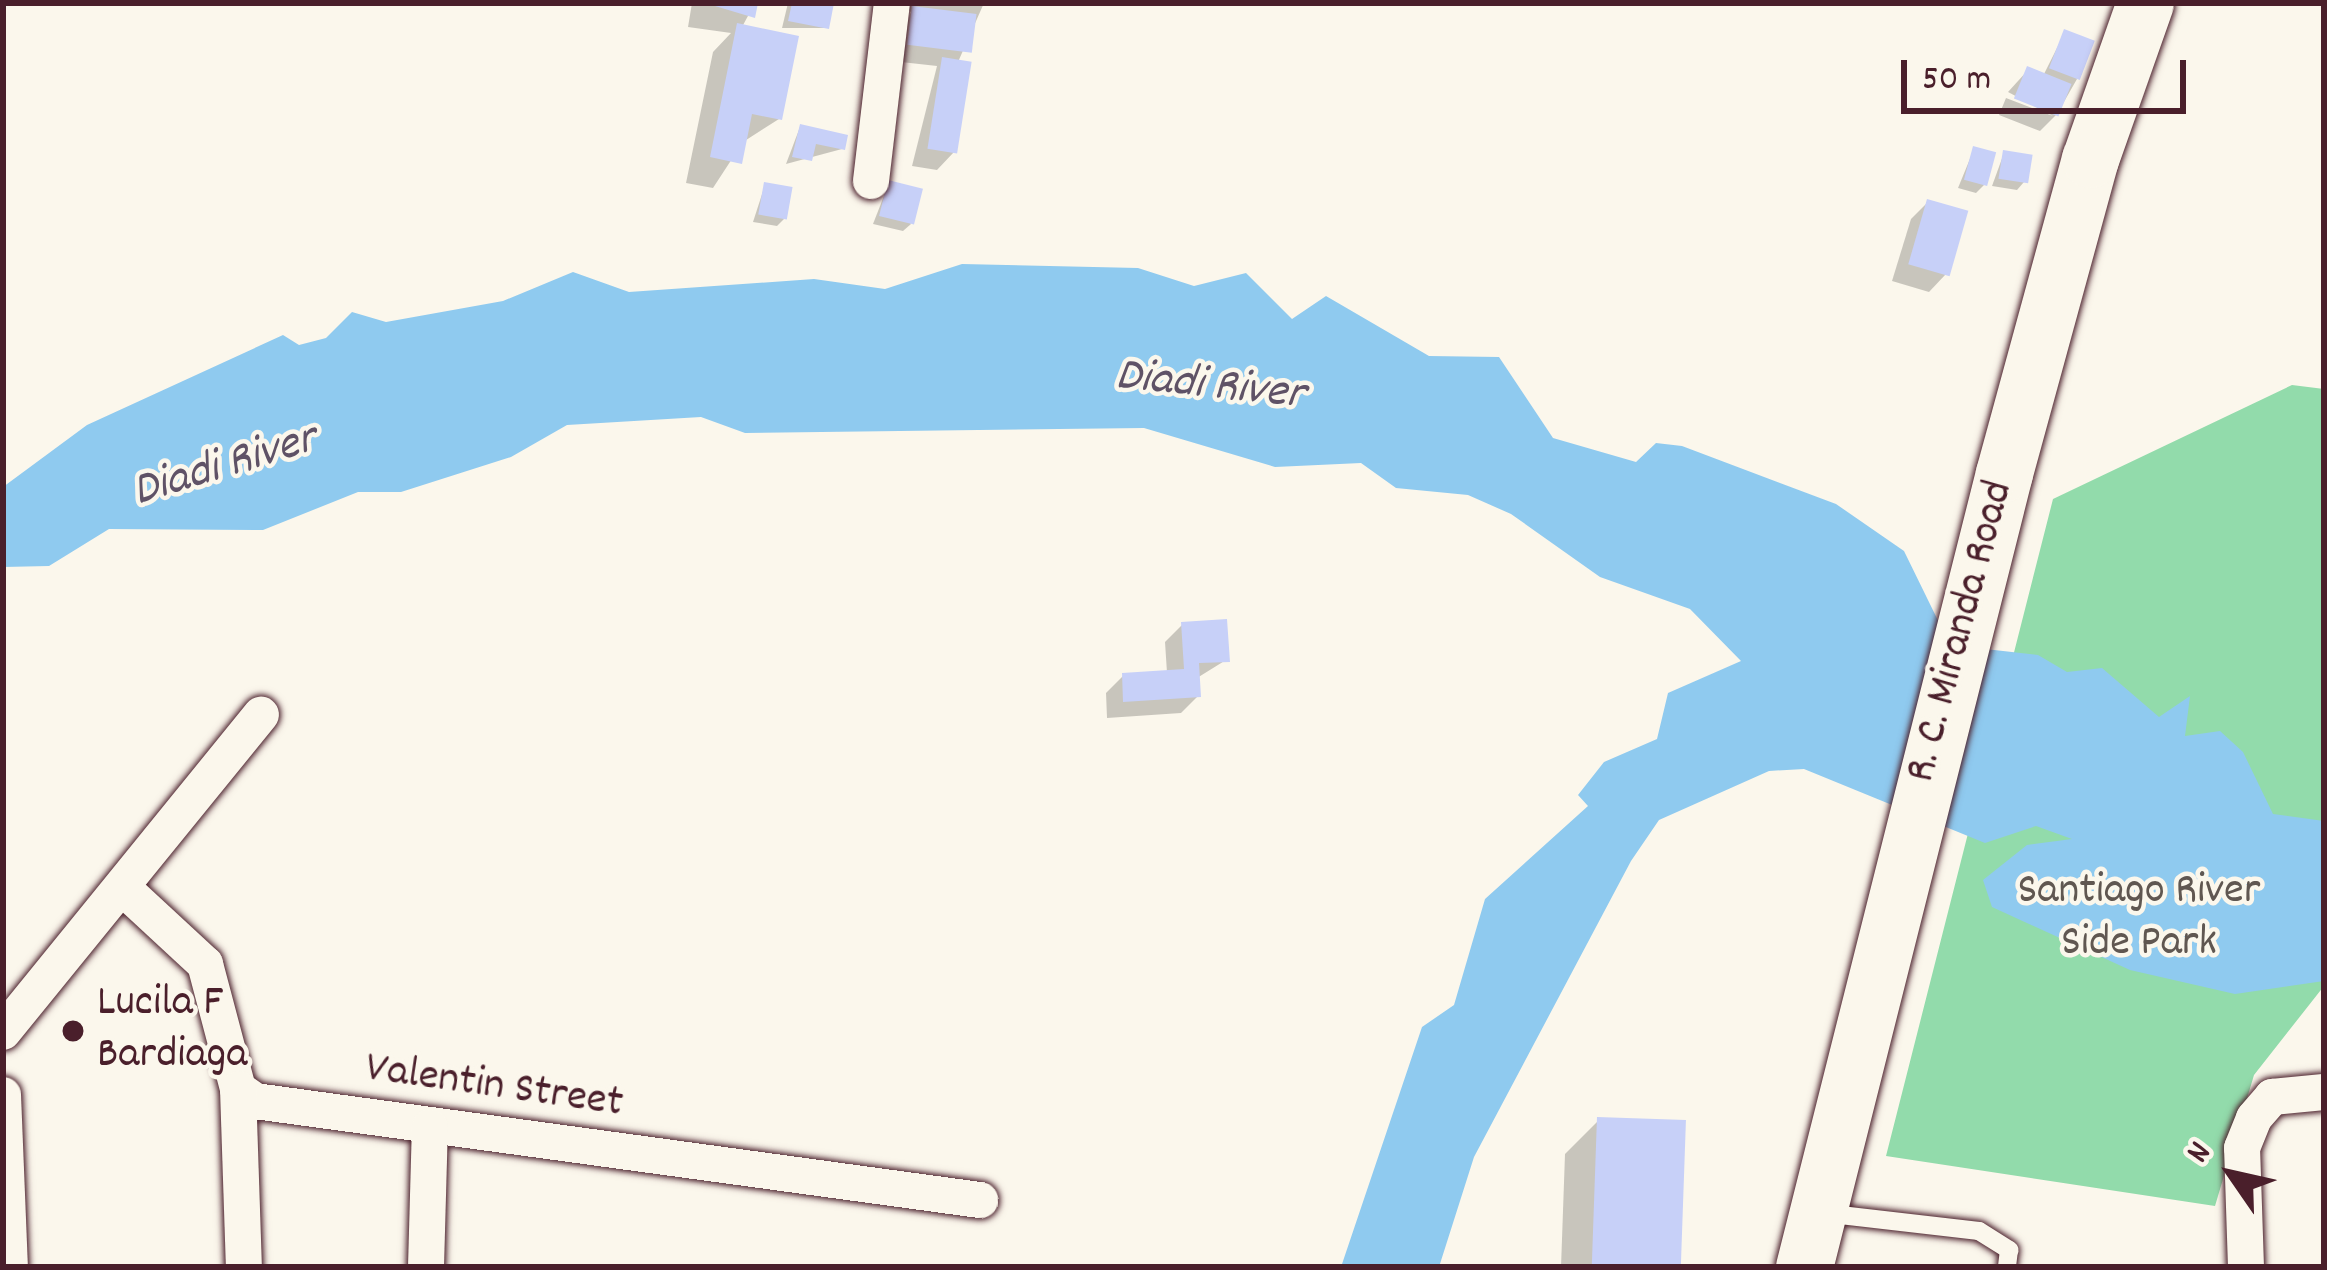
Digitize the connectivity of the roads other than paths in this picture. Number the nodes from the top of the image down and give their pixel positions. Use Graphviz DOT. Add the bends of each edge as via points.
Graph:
graph roads {
  1 [pos="892,3"];
  2 [pos="2145,3"];
  3 [pos="871,181"];
  4 [pos="261,716"];
  5 [pos="124,890"];
  6 [pos="3,1032"];
  7 [pos="238,1089"];
  8 [pos="2324,1092"];
  9 [pos="3,1095"];
  10 [pos="430,1127"];
  11 [pos="980,1200"];
  12 [pos="1810,1224"];
  13 [pos="10,1267"];
  14 [pos="244,1267"];
  15 [pos="426,1267"];
  16 [pos="2007,1267"];
  17 [pos="2246,1267"];
  1 -- 3 [label="street"];
  2 -- 12 [label="main road, R. C. Miranda Road" via="2090,159"];
  4 -- 5 [label="street"];
  5 -- 6 [label="street"];
  5 -- 7 [label="street" via="205,964"];
  7 -- 10 [label="street, Valentin Street" via="281,1108"];
  7 -- 14 [label="street"];
  8 -- 17 [label="street" via="2272,1097 2242,1148"];
  9 -- 13 [label="street"];
  10 -- 11 [label="street, Valentin Street"];
  10 -- 15 [label="street"];
  12 -- 16 [label="lane" via="1979,1232 2008,1250"];
}
